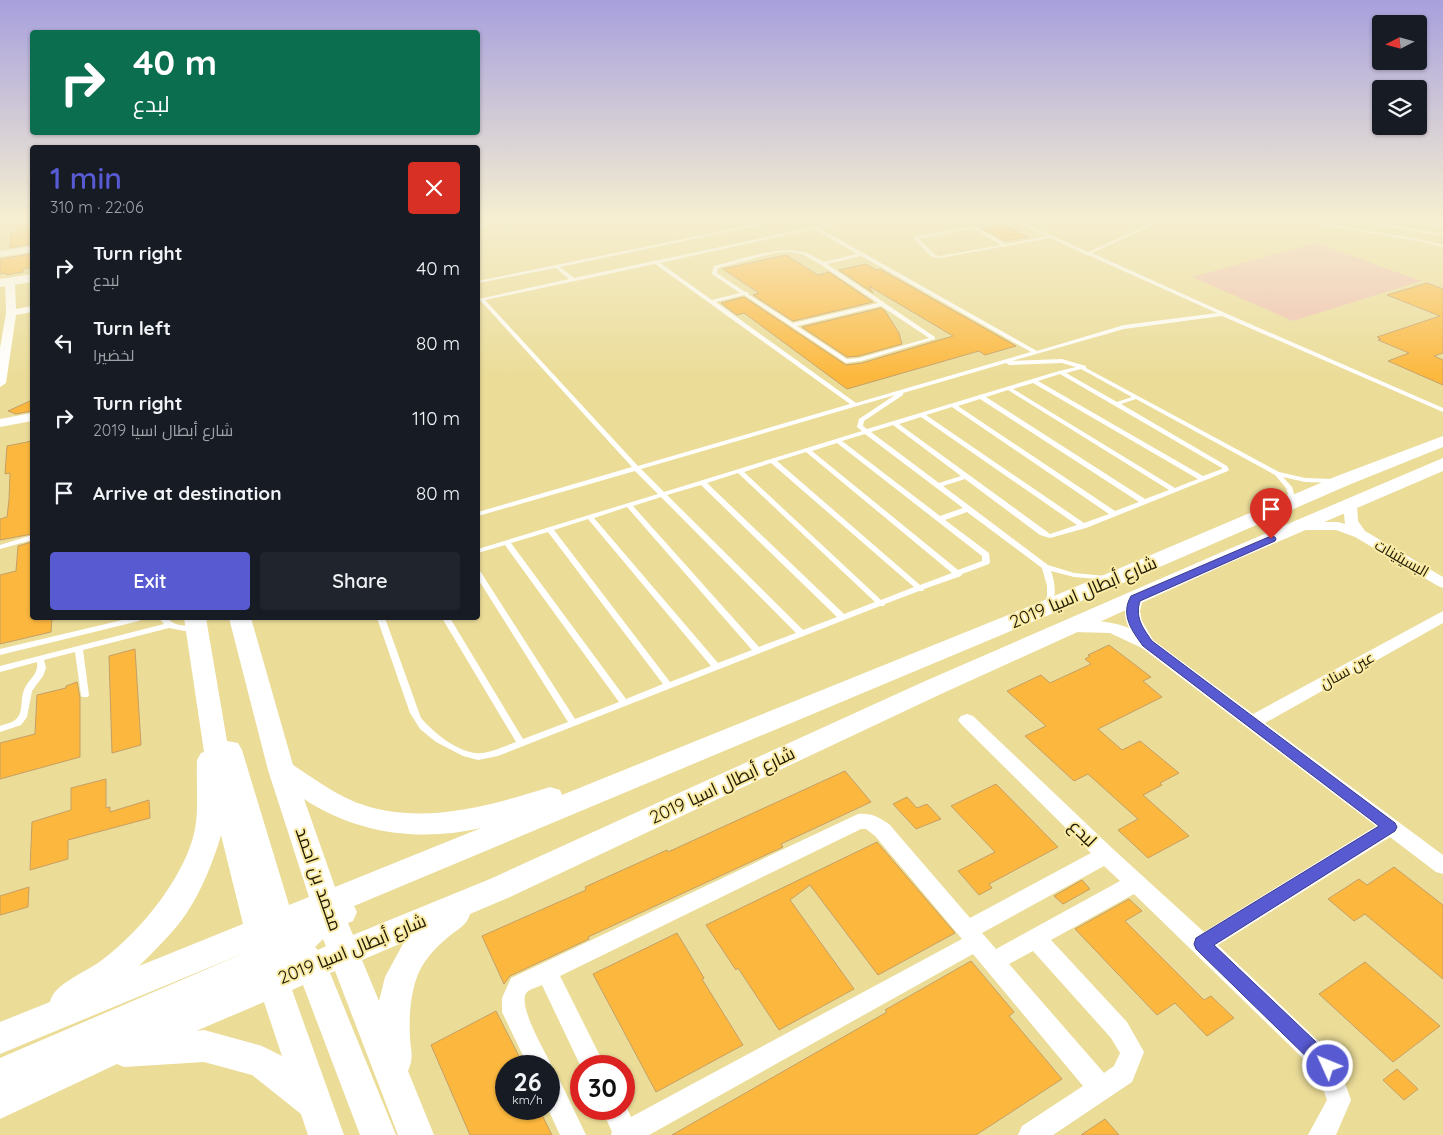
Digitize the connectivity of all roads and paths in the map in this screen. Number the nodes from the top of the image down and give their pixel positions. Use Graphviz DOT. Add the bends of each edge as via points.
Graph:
graph roads {
  1 [pos="537,271"];
  2 [pos="563,271"];
  3 [pos="615,271"];
  4 [pos="668,271"];
  5 [pos="714,271"];
  6 [pos="833,271"];
  7 [pos="892,271"];
  8 [pos="1125,271"];
  9 [pos="30,278"];
  10 [pos="573,280"];
  11 [pos="480,282"];
  12 [pos="5,283"];
  13 [pos="746,293"];
  14 [pos="480,300"];
  15 [pos="711,302"];
  16 [pos="882,304"];
  17 [pos="30,309"];
  18 [pos="11,313"];
  19 [pos="1223,314"];
  20 [pos="793,325"];
  21 [pos="1035,352"];
  22 [pos="1000,364"];
  23 [pos="1084,367"];
  24 [pos="1061,372"];
  25 [pos="1034,380"];
  26 [pos="0,384"];
  27 [pos="1008,388"];
  28 [pos="909,389"];
  29 [pos="982,397"];
  30 [pos="1138,397"];
  31 [pos="854,404"];
  32 [pos="1116,404"];
  33 [pos="953,405"];
  34 [pos="1442,411"];
  35 [pos="922,415"];
  36 [pos="30,417"];
  37 [pos="0,423"];
  38 [pos="894,424"];
  39 [pos="865,432"];
  40 [pos="838,441"];
  41 [pos="1443,441"];
  42 [pos="807,450"];
  43 [pos="773,461"];
  44 [pos="1443,464"];
  45 [pos="636,468"];
  46 [pos="739,471"];
  47 [pos="1277,473"];
  48 [pos="967,476"];
  49 [pos="1203,479"];
  50 [pos="1344,480"];
  51 [pos="702,482"];
  52 [pos="938,486"];
  53 [pos="1174,490"];
  54 [pos="664,494"];
  55 [pos="1144,502"];
  56 [pos="630,505"];
  57 [pos="1350,505"];
  58 [pos="1284,506"];
  59 [pos="968,509"];
  60 [pos="480,513"];
  61 [pos="1114,514"];
  62 [pos="590,517"];
  63 [pos="940,519"];
  64 [pos="1083,526"];
  65 [pos="1303,526"];
  66 [pos="550,529"];
  67 [pos="1360,534"];
  68 [pos="30,538"];
  69 [pos="507,542"];
  70 [pos="0,546"];
  71 [pos="480,550"];
  72 [pos="1045,567"];
  73 [pos="958,574"];
  74 [pos="480,577"];
  75 [pos="1118,577"];
  76 [pos="1443,582"];
  77 [pos="920,588"];
  78 [pos="1135,599"];
  79 [pos="881,604"];
  80 [pos="1048,607"];
  81 [pos="1443,616"];
  82 [pos="843,618"];
  83 [pos="131,620"];
  84 [pos="165,620"];
  85 [pos="240,620"];
  86 [pos="382,620"];
  87 [pos="447,620"];
  88 [pos="196,623"];
  89 [pos="169,625"];
  90 [pos="1072,627"];
  91 [pos="802,634"];
  92 [pos="1148,644"];
  93 [pos="79,649"];
  94 [pos="758,651"];
  95 [pos="0,652"];
  96 [pos="40,659"];
  97 [pos="717,667"];
  98 [pos="0,669"];
  99 [pos="669,686"];
  100 [pos="84,695"];
  101 [pos="624,703"];
  102 [pos="967,720"];
  103 [pos="573,723"];
  104 [pos="1251,723"];
  105 [pos="0,729"];
  106 [pos="212,733"];
  107 [pos="521,743"];
  108 [pos="670,761"];
  109 [pos="281,770"];
  110 [pos="1390,827"];
  111 [pos="1106,855"];
  112 [pos="1443,866"];
  113 [pos="1135,883"];
  114 [pos="500,888"];
  115 [pos="329,911"];
  116 [pos="972,936"];
  117 [pos="1036,939"];
  118 [pos="1202,944"];
  119 [pos="286,947"];
  120 [pos="344,952"];
  121 [pos="994,962"];
  122 [pos="547,973"];
  123 [pos="12,1033"];
  124 [pos="106,1053"];
  125 [pos="535,1055"];
  126 [pos="588,1055"];
  127 [pos="0,1076"];
  128 [pos="1101,1088"];
  129 [pos="0,1102"];
  130 [pos="315,1102"];
  131 [pos="404,1102"];
  132 [pos="560,1108"];
  133 [pos="619,1120"];
  134 [pos="326,1135"];
  135 [pos="378,1135"];
  136 [pos="416,1135"];
  137 [pos="573,1135"];
  138 [pos="626,1135"];
  139 [pos="1032,1135"];
  140 [pos="1321,1135"];
  1 -- 11 [label="lane"];
  2 -- 10 [label="lane"];
  3 -- 10 [label="lane"];
  4 -- 15 [label="lane"];
  5 -- 13 [label="lane"];
  6 -- 16 [label="lane"];
  7 -- 21 [label="lane"];
  8 -- 19 [label="lane"];
  9 -- 12 [label="main road"];
  10 -- 14 [label="lane"];
  12 -- 18 [label="street"];
  13 -- 15 [label="lane"];
  13 -- 20 [label="lane"];
  14 -- 45 [label="lane"];
  15 -- 31 [label="lane"];
  16 -- 20 [label="lane"];
  16 -- 20 [label="lane" via="933,338 852,362"];
  17 -- 18 [label="street"];
  18 -- 26 [label="street"];
  19 -- 21 [label="lane" via="1130,325"];
  19 -- 34 [label="lane"];
  21 -- 22 [label="lane"];
  22 -- 23 [label="lane" via="1062,361"];
  22 -- 28 [label="lane"];
  23 -- 24 [label="lane"];
  23 -- 30 [label="lane"];
  24 -- 25 [label="lane"];
  24 -- 32 [label="lane"];
  25 -- 27 [label="lane"];
  25 -- 49 [label="lane"];
  27 -- 29 [label="lane"];
  27 -- 53 [label="lane"];
  28 -- 31 [label="lane"];
  28 -- 39 [label="lane" via="861,420 860,428"];
  29 -- 33 [label="lane"];
  29 -- 55 [label="lane"];
  30 -- 32 [label="lane"];
  30 -- 47 [label="lane"];
  31 -- 45 [label="lane"];
  32 -- 49 [label="lane" via="1226,468"];
  33 -- 35 [label="lane"];
  33 -- 61 [label="lane"];
  35 -- 38 [label="lane"];
  35 -- 64 [label="lane"];
  36 -- 37 [label="street"];
  38 -- 39 [label="lane"];
  38 -- 48 [label="lane"];
  39 -- 40 [label="lane"];
  39 -- 52 [label="lane"];
  40 -- 42 [label="lane"];
  40 -- 63 [label="lane"];
  41 -- 50 [label="main road, شارع أبطال اسيا 2019"];
  42 -- 43 [label="lane"];
  42 -- 73 [label="lane"];
  43 -- 46 [label="lane"];
  43 -- 77 [label="lane"];
  44 -- 57 [label="main road, شارع أبطال اسيا 2019"];
  45 -- 54 [label="lane"];
  45 -- 60 [label="lane"];
  46 -- 51 [label="lane"];
  46 -- 79 [label="lane"];
  47 -- 50 [label="lane" via="1312,481"];
  47 -- 58 [label="lane" via="1285,480 1291,494 1290,501"];
  48 -- 52 [label="lane"];
  48 -- 64 [label="lane" via="1046,535 1056,536"];
  49 -- 53 [label="lane"];
  50 -- 58 [label="main road, شارع أبطال اسيا 2019"];
  51 -- 54 [label="lane"];
  51 -- 82 [label="lane"];
  52 -- 59 [label="lane"];
  53 -- 55 [label="lane"];
  54 -- 56 [label="lane"];
  54 -- 91 [label="lane"];
  55 -- 61 [label="lane"];
  56 -- 62 [label="lane"];
  56 -- 94 [label="lane"];
  57 -- 65 [label="main road, شارع أبطال اسيا 2019"];
  57 -- 67 [label="street, البسيتينات" via="1350,524"];
  58 -- 75 [label="main road, شارع أبطال اسيا 2019"];
  59 -- 63 [label="lane"];
  59 -- 72 [label="lane"];
  61 -- 64 [label="lane"];
  62 -- 66 [label="lane"];
  62 -- 97 [label="lane"];
  63 -- 73 [label="lane" via="987,557 986,562"];
  65 -- 67 [label="street, البسيتينات" via="1338,526"];
  65 -- 78 [label="main road, شارع أبطال اسيا 2019"];
  66 -- 69 [label="lane"];
  66 -- 99 [label="lane"];
  67 -- 76 [label="street, البسيتينات"];
  68 -- 70 [label="lane"];
  69 -- 71 [label="lane"];
  69 -- 101 [label="lane"];
  72 -- 75 [label="lane" via="1089,577"];
  72 -- 80 [label="lane" via="1052,591"];
  73 -- 77 [label="lane"];
  74 -- 103 [label="lane"];
  75 -- 80 [label="main road, شارع أبطال اسيا 2019"];
  77 -- 79 [label="lane"];
  78 -- 90 [label="main road, شارع أبطال اسيا 2019"];
  78 -- 92 [label="street" via="1131,611 1136,627"];
  79 -- 82 [label="lane"];
  80 -- 108 [label="main road, شارع أبطال اسيا 2019"];
  81 -- 104 [label="street, عين سنان"];
  82 -- 91 [label="lane"];
  83 -- 95 [label="lane"];
  84 -- 89 [label="lane"];
  85 -- 109 [label="main road, محمد بن احمد"];
  86 -- 107 [label="lane" via="417,720 428,733 473,756 492,754"];
  87 -- 107 [label="lane"];
  88 -- 89 [label="lane" via="176,628"];
  88 -- 106 [label="main road"];
  89 -- 93 [label="lane"];
  90 -- 92 [label="street" via="1097,625 1122,630"];
  90 -- 114 [label="main road, شارع أبطال اسيا 2019" via="932,688"];
  91 -- 94 [label="lane"];
  92 -- 104 [label="street"];
  93 -- 96 [label="lane"];
  93 -- 100 [label="lane"];
  94 -- 97 [label="lane"];
  96 -- 98 [label="lane"];
  96 -- 105 [label="lane" via="42,668 28,690 24,715 18,723"];
  97 -- 99 [label="lane"];
  99 -- 101 [label="lane"];
  101 -- 103 [label="lane"];
  102 -- 111 [label="street, لبدع"];
  103 -- 107 [label="lane"];
  104 -- 110 [label="street"];
  106 -- 119 [label="main road" via="229,750"];
  106 -- 123 [label="main road" via="209,828 201,855 176,904 114,970"];
  108 -- 109 [label="main road" via="641,767 486,818 447,824 397,822 354,813 327,800"];
  108 -- 115 [label="main road, شارع أبطال اسيا 2019" via="588,795 566,816"];
  109 -- 115 [label="main road, محمد بن احمد"];
  110 -- 112 [label="street"];
  110 -- 118 [label="street"];
  111 -- 113 [label="street, لبدع"];
  111 -- 116 [label="street"];
  113 -- 117 [label="street"];
  113 -- 118 [label="street, لبدع"];
  114 -- 120 [label="main road, شارع أبطال اسيا 2019"];
  114 -- 131 [label="main road" via="441,923 422,942 403,969 395,994 392,1036"];
  115 -- 119 [label="main road"];
  115 -- 120 [label="main road, محمد بن احمد"];
  116 -- 121 [label="street"];
  116 -- 122 [label="street" via="882,830 869,821 858,822"];
  116 -- 138 [label="street"];
  117 -- 121 [label="street"];
  117 -- 128 [label="street" via="1119,1030 1132,1052 1123,1074"];
  118 -- 140 [label="street, لبدع" via="1328,1066 1339,1100"];
  119 -- 120 [label="main road, شارع أبطال اسيا 2019"];
  119 -- 123 [label="main road, شارع أبطال اسيا 2019"];
  119 -- 124 [label="main road, شارع أبطال اسيا 2019"];
  119 -- 127 [label="main road"];
  119 -- 130 [label="main road"];
  119 -- 135 [label="main road"];
  120 -- 131 [label="main road, محمد بن احمد"];
  121 -- 128 [label="street"];
  122 -- 125 [label="street" via="519,986 513,998 514,1012"];
  122 -- 126 [label="street"];
  124 -- 129 [label="main road, شارع أبطال اسيا 2019"];
  124 -- 130 [label="main road" via="204,1046 262,1062"];
  128 -- 139 [label="street"];
  130 -- 134 [label="main road"];
  131 -- 136 [label="main road, محمد بن احمد"];
  132 -- 137 [label="street"];
  133 -- 138 [label="street"];
}
